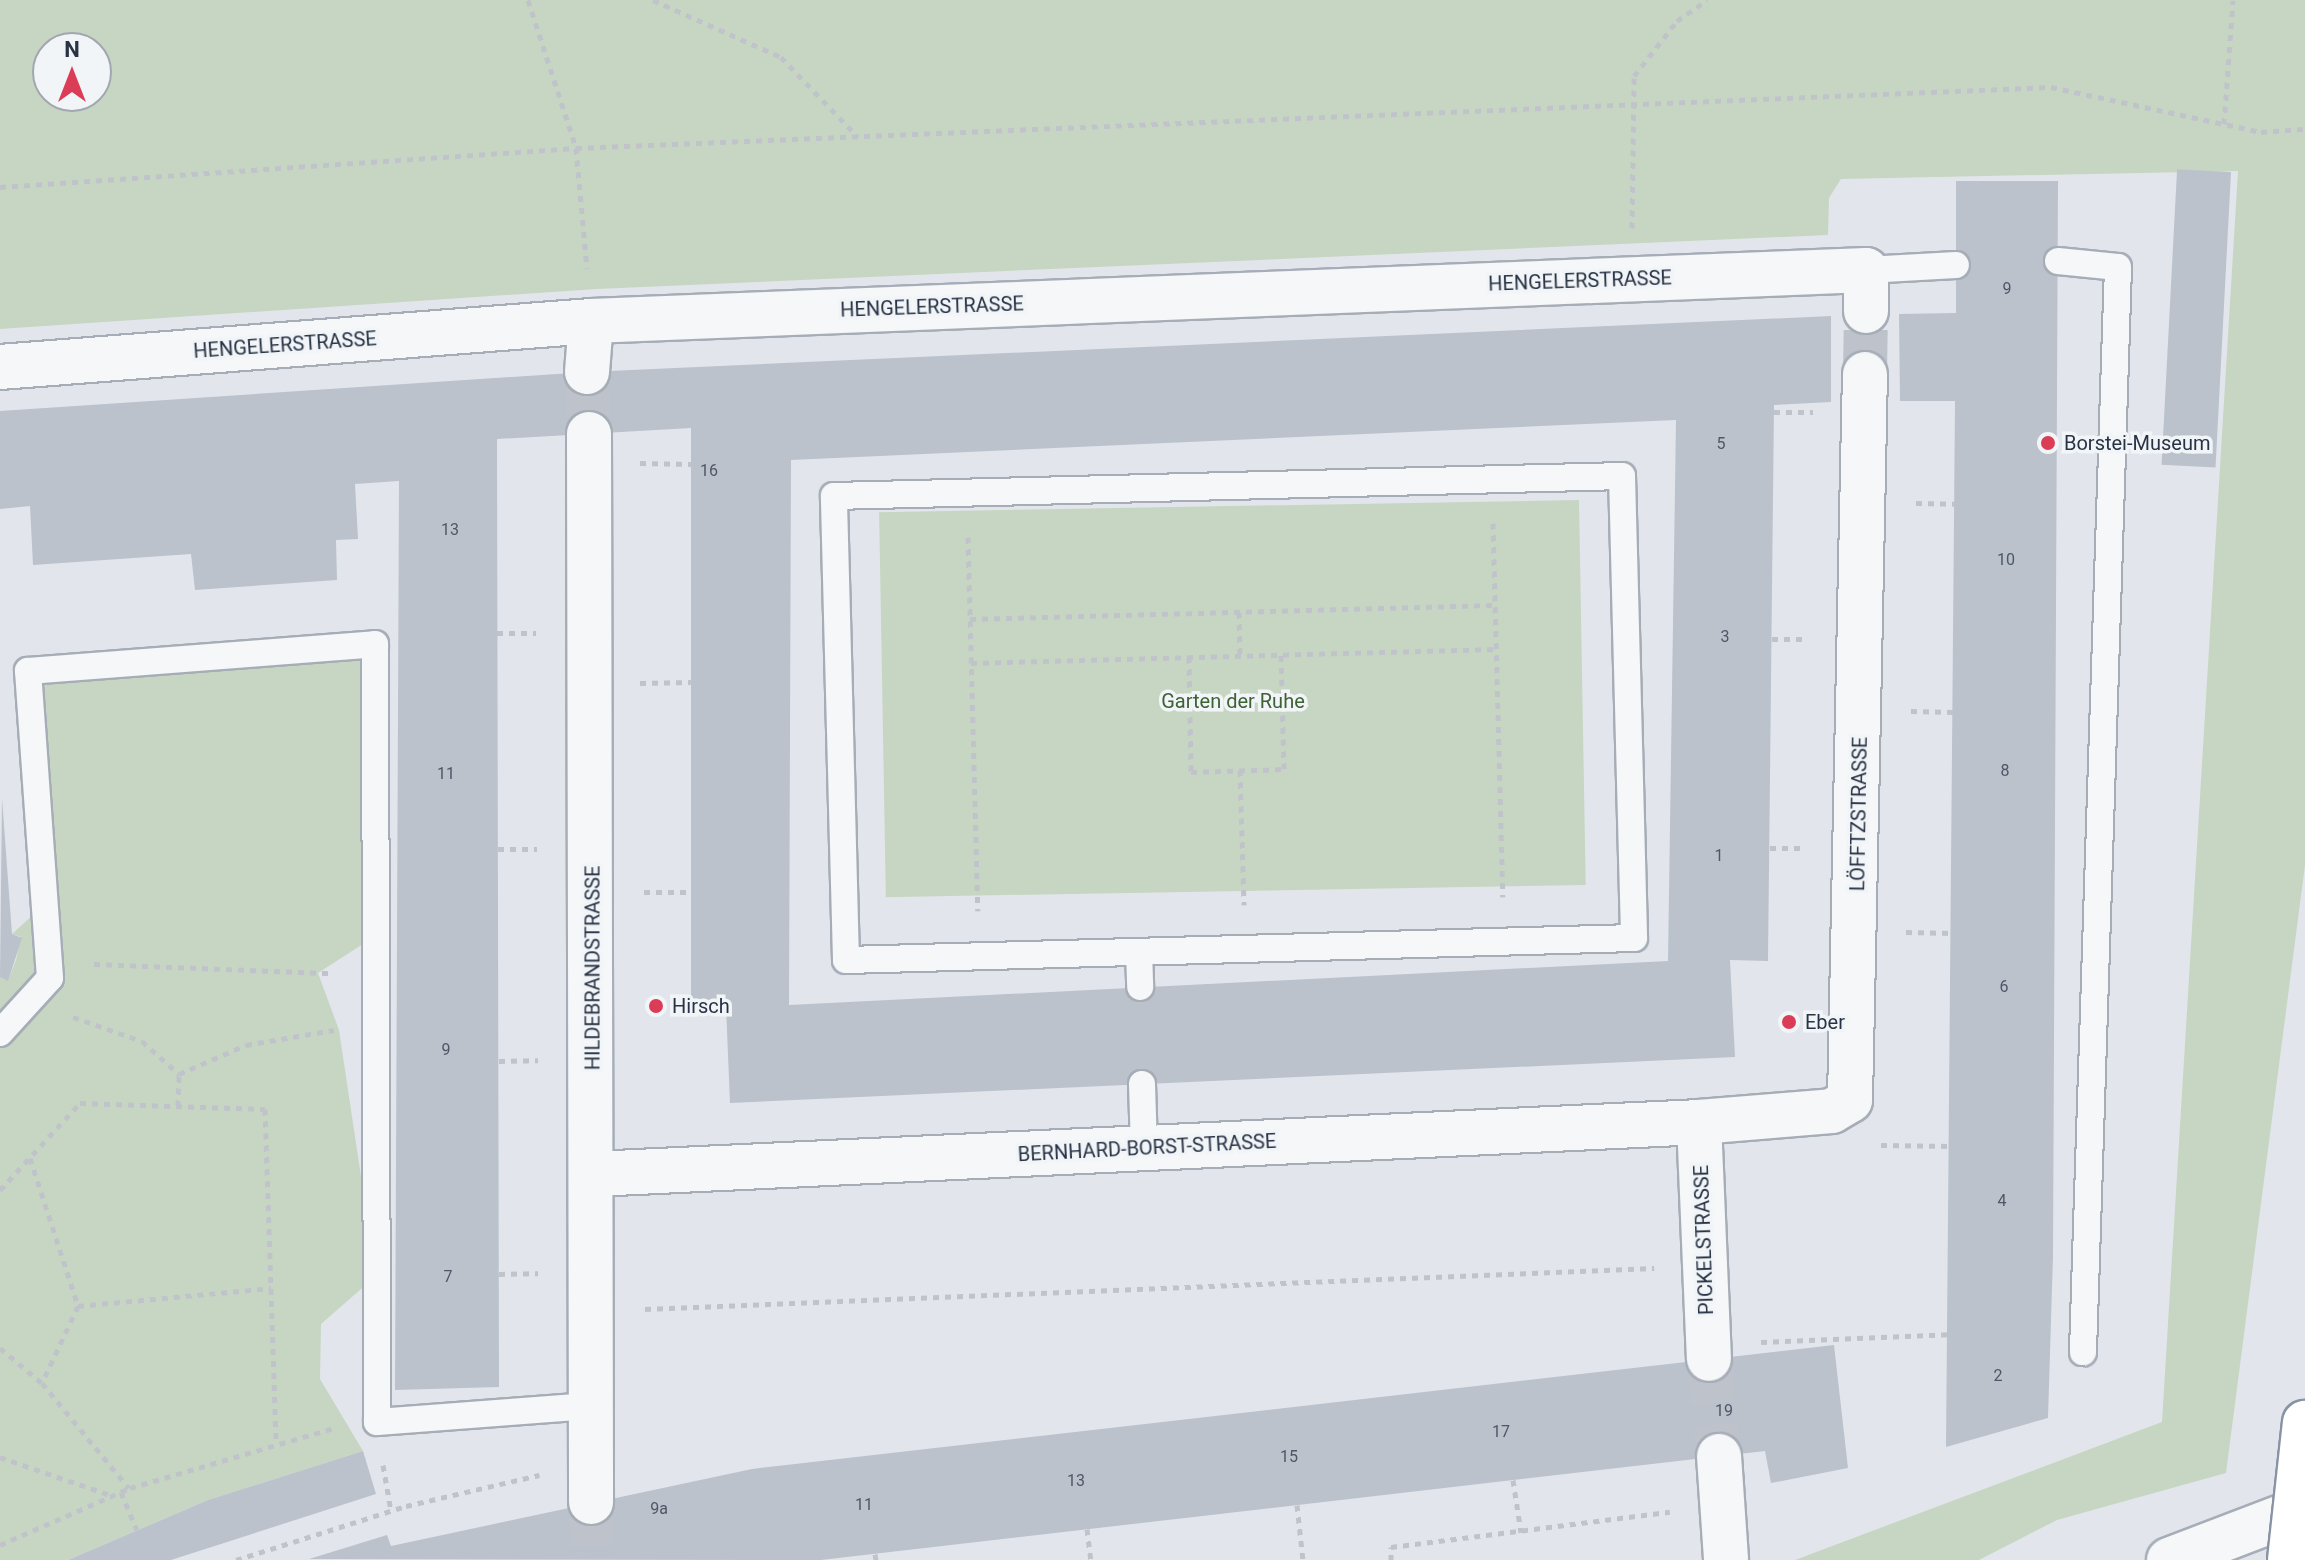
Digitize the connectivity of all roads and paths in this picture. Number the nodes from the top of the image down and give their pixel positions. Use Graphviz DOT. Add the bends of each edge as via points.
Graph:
graph roads {
  1 [pos="528,0"];
  2 [pos="653,0"];
  3 [pos="1707,0"];
  4 [pos="2233,0"];
  5 [pos="1630,100"];
  6 [pos="2224,124"];
  7 [pos="2303,129"];
  8 [pos="859,138"];
  9 [pos="576,148"];
  10 [pos="0,187"];
  11 [pos="2058,261"];
  12 [pos="1956,265"];
  13 [pos="1633,278"];
  14 [pos="1866,290"];
  15 [pos="591,321"];
  16 [pos="0,367"];
  17 [pos="587,372"];
  18 [pos="1865,374"];
  19 [pos="589,434"];
  20 [pos="1491,478"];
  21 [pos="967,492"];
  22 [pos="1495,605"];
  23 [pos="1239,612"];
  24 [pos="970,619"];
  25 [pos="1496,649"];
  26 [pos="1281,655"];
  27 [pos="1240,656"];
  28 [pos="1189,657"];
  29 [pos="971,663"];
  30 [pos="1240,770"];
  31 [pos="1504,942"];
  32 [pos="1245,949"];
  33 [pos="1139,952"];
  34 [pos="979,956"];
  35 [pos="49,962"];
  36 [pos="375,976"];
  37 [pos="1140,987"];
  38 [pos="22,1009"];
  39 [pos="375,1029"];
  40 [pos="0,1033"];
  41 [pos="179,1074"];
  42 [pos="1142,1084"];
  43 [pos="178,1106"];
  44 [pos="1699,1122"];
  45 [pos="1144,1148"];
  46 [pos="30,1158"];
  47 [pos="594,1174"];
  48 [pos="0,1190"];
  49 [pos="1703,1266"];
  50 [pos="271,1288"];
  51 [pos="78,1306"];
  52 [pos="589,1311"];
  53 [pos="1949,1334"];
  54 [pos="0,1348"];
  55 [pos="2083,1352"];
  56 [pos="1709,1353"];
  57 [pos="42,1383"];
  58 [pos="589,1406"];
  59 [pos="2305,1423"];
  60 [pos="322,1429"];
  61 [pos="276,1441"];
  62 [pos="1719,1456"];
  63 [pos="0,1457"];
  64 [pos="1513,1480"];
  65 [pos="590,1483"];
  66 [pos="130,1488"];
  67 [pos="121,1492"];
  68 [pos="114,1496"];
  69 [pos="1723,1504"];
  70 [pos="1297,1505"];
  71 [pos="2305,1508"];
  72 [pos="1087,1529"];
  73 [pos="137,1530"];
  74 [pos="1521,1532"];
  75 [pos="0,1545"];
  76 [pos="236,1560"];
  77 [pos="1091,1560"];
  78 [pos="1303,1560"];
  79 [pos="1391,1560"];
  80 [pos="1726,1560"];
  81 [pos="2169,1560"];
  82 [pos="2290,1560"];
  1 -- 9 [label="path"];
  2 -- 8 [label="path" via="781,57"];
  3 -- 5 [label="path" via="1677,21 1634,76"];
  4 -- 6 [label="path"];
  5 -- 6 [label="path" via="2051,87"];
  5 -- 8 [label="path"];
  5 -- 13 [label="path"];
  6 -- 7 [label="path" via="2261,132"];
  8 -- 9 [label="path"];
  9 -- 10 [label="path"];
  9 -- 15 [label="path"];
  11 -- 55 [label="lane" via="2118,267"];
  12 -- 14 [label="lane"];
  13 -- 14 [label="street, HENGELERSTRASSE"];
  13 -- 15 [label="street, HENGELERSTRASSE"];
  15 -- 16 [label="street, HENGELERSTRASSE"];
  15 -- 17 [label="street"];
  18 -- 44 [label="street, LÖFFTZSTRASSE" via="1855,1081 1850,1100 1832,1111"];
  19 -- 47 [label="street, HILDEBRANDSTRASSE"];
  20 -- 21 [label="lane"];
  20 -- 22 [label="path"];
  20 -- 31 [label="lane" via="1622,476 1634,938"];
  21 -- 24 [label="path"];
  21 -- 34 [label="lane" via="834,496 846,960"];
  22 -- 23 [label="path"];
  22 -- 25 [label="path"];
  23 -- 24 [label="path"];
  23 -- 27 [label="path"];
  24 -- 29 [label="path"];
  25 -- 26 [label="path"];
  25 -- 31 [label="path"];
  26 -- 27 [label="path"];
  26 -- 30 [label="path" via="1284,769"];
  27 -- 28 [label="path"];
  28 -- 29 [label="path"];
  28 -- 30 [label="path" via="1191,772"];
  29 -- 34 [label="path"];
  30 -- 32 [label="path"];
  31 -- 32 [label="lane"];
  32 -- 33 [label="lane"];
  33 -- 34 [label="lane"];
  33 -- 37 [label="lane"];
  35 -- 36 [label="path"];
  35 -- 36 [label="lane" via="28,671 375,644"];
  35 -- 38 [label="lane" via="50,978"];
  36 -- 39 [label="lane"];
  38 -- 40 [label="lane"];
  38 -- 41 [label="path" via="83,1018 142,1041"];
  39 -- 41 [label="path" via="246,1045"];
  39 -- 58 [label="lane" via="377,1422"];
  41 -- 43 [label="path"];
  42 -- 45 [label="lane"];
  43 -- 46 [label="path" via="80,1103"];
  43 -- 50 [label="path" via="265,1109"];
  44 -- 45 [label="street, BERNHARD-BORST-STRASSE"];
  44 -- 49 [label="street, PICKELSTRASSE"];
  45 -- 47 [label="street, BERNHARD-BORST-STRASSE"];
  46 -- 48 [label="path"];
  46 -- 51 [label="path"];
  47 -- 52 [label="street, HILDEBRANDSTRASSE"];
  49 -- 52 [label="path"];
  49 -- 56 [label="street, PICKELSTRASSE"];
  50 -- 51 [label="path"];
  50 -- 61 [label="path"];
  51 -- 57 [label="path"];
  52 -- 58 [label="street, HILDEBRANDSTRASSE"];
  53 -- 56 [label="path" via="1838,1334"];
  54 -- 57 [label="path"];
  57 -- 66 [label="path"];
  58 -- 65 [label="street, HILDEBRANDSTRASSE"];
  59 -- 82 [label="highway, bridge"];
  60 -- 61 [label="path"];
  61 -- 66 [label="path"];
  62 -- 69 [label="street"];
  63 -- 68 [label="path"];
  64 -- 74 [label="path"];
  65 -- 76 [label="path" via="406,1506"];
  66 -- 67 [label="path"];
  67 -- 68 [label="path"];
  67 -- 73 [label="path"];
  68 -- 75 [label="path"];
  69 -- 74 [label="path"];
  69 -- 80 [label="street"];
  70 -- 78 [label="path"];
  71 -- 81 [label="street"];
  72 -- 77 [label="path"];
  74 -- 79 [label="path" via="1391,1547"];
}
